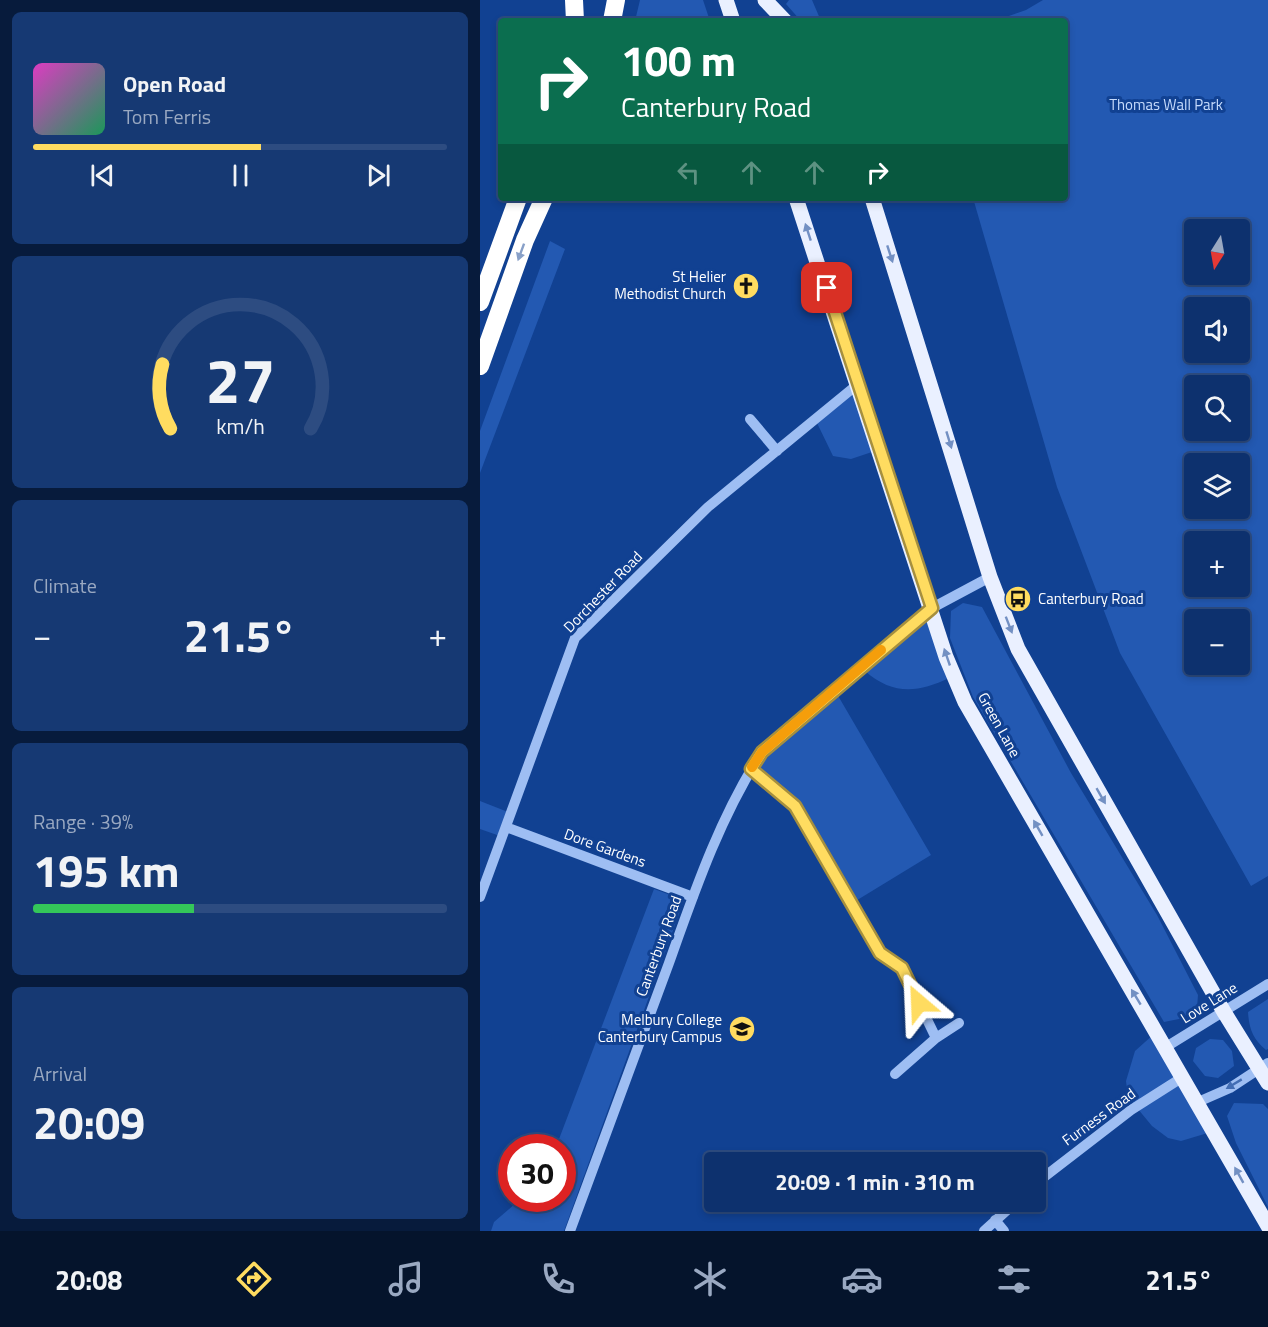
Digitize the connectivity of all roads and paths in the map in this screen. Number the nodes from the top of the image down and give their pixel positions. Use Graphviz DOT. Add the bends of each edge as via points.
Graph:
graph roads {
  1 [pos="574,0"];
  2 [pos="616,0"];
  3 [pos="726,0"];
  4 [pos="765,0"];
  5 [pos="575,18"];
  6 [pos="613,18"];
  7 [pos="732,18"];
  8 [pos="782,18"];
  9 [pos="517,201"];
  10 [pos="543,201"];
  11 [pos="797,201"];
  12 [pos="873,201"];
  13 [pos="480,302"];
  14 [pos="480,366"];
  15 [pos="858,384"];
  16 [pos="750,419"];
  17 [pos="777,451"];
  18 [pos="990,577"];
  19 [pos="932,608"];
  20 [pos="751,769"];
  21 [pos="506,827"];
  22 [pos="480,897"];
  23 [pos="693,897"];
  24 [pos="1268,984"];
  25 [pos="1224,1012"];
  26 [pos="959,1023"];
  27 [pos="936,1038"];
  28 [pos="1166,1047"];
  29 [pos="1264,1066"];
  30 [pos="895,1074"];
  31 [pos="1184,1077"];
  32 [pos="1268,1083"];
  33 [pos="1198,1102"];
  34 [pos="1046,1176"];
  35 [pos="1004,1212"];
  36 [pos="995,1220"];
  37 [pos="1268,1226"];
  38 [pos="570,1231"];
  39 [pos="984,1231"];
  40 [pos="1004,1231"];
  1 -- 5 [label="highway"];
  2 -- 6 [label="highway"];
  3 -- 7 [label="main road"];
  4 -- 8 [label="main road"];
  9 -- 13 [label="highway"];
  10 -- 14 [label="highway, one-way"];
  15 -- 11 [label="main road, Green Lane, one-way"];
  12 -- 18 [label="main road, one-way"];
  15 -- 17 [label="street, Dorchester Road"];
  15 -- 19 [label="main road, Green Lane"];
  16 -- 17 [label="street"];
  17 -- 21 [label="street, Dorchester Road" via="708,507 575,638"];
  18 -- 19 [label="street, Canterbury Road"];
  18 -- 25 [label="main road, one-way" via="1017,649"];
  19 -- 20 [label="street, Canterbury Road" via="762,752"];
  28 -- 19 [label="main road, Green Lane, one-way" via="965,702 946,657"];
  20 -- 23 [label="street, Canterbury Road" via="738,790"];
  20 -- 27 [label="street" via="795,806 880,953 902,968"];
  21 -- 22 [label="street, Dorchester Road"];
  21 -- 23 [label="street, Dore Gardens"];
  23 -- 38 [label="street, Canterbury Road"];
  24 -- 25 [label="street, Love Lane"];
  25 -- 28 [label="street, Love Lane"];
  25 -- 29 [label="main road"];
  26 -- 27 [label="street"];
  27 -- 30 [label="street"];
  28 -- 31 [label="main road, Green Lane"];
  29 -- 32 [label="main road"];
  29 -- 33 [label="street, one-way" via="1230,1088"];
  31 -- 33 [label="main road, Green Lane"];
  31 -- 34 [label="street, Furness Road" via="1131,1110"];
  37 -- 33 [label="main road, Green Lane, one-way"];
  35 -- 36 [label="street"];
  36 -- 39 [label="street"];
  36 -- 40 [label="street"];
}
